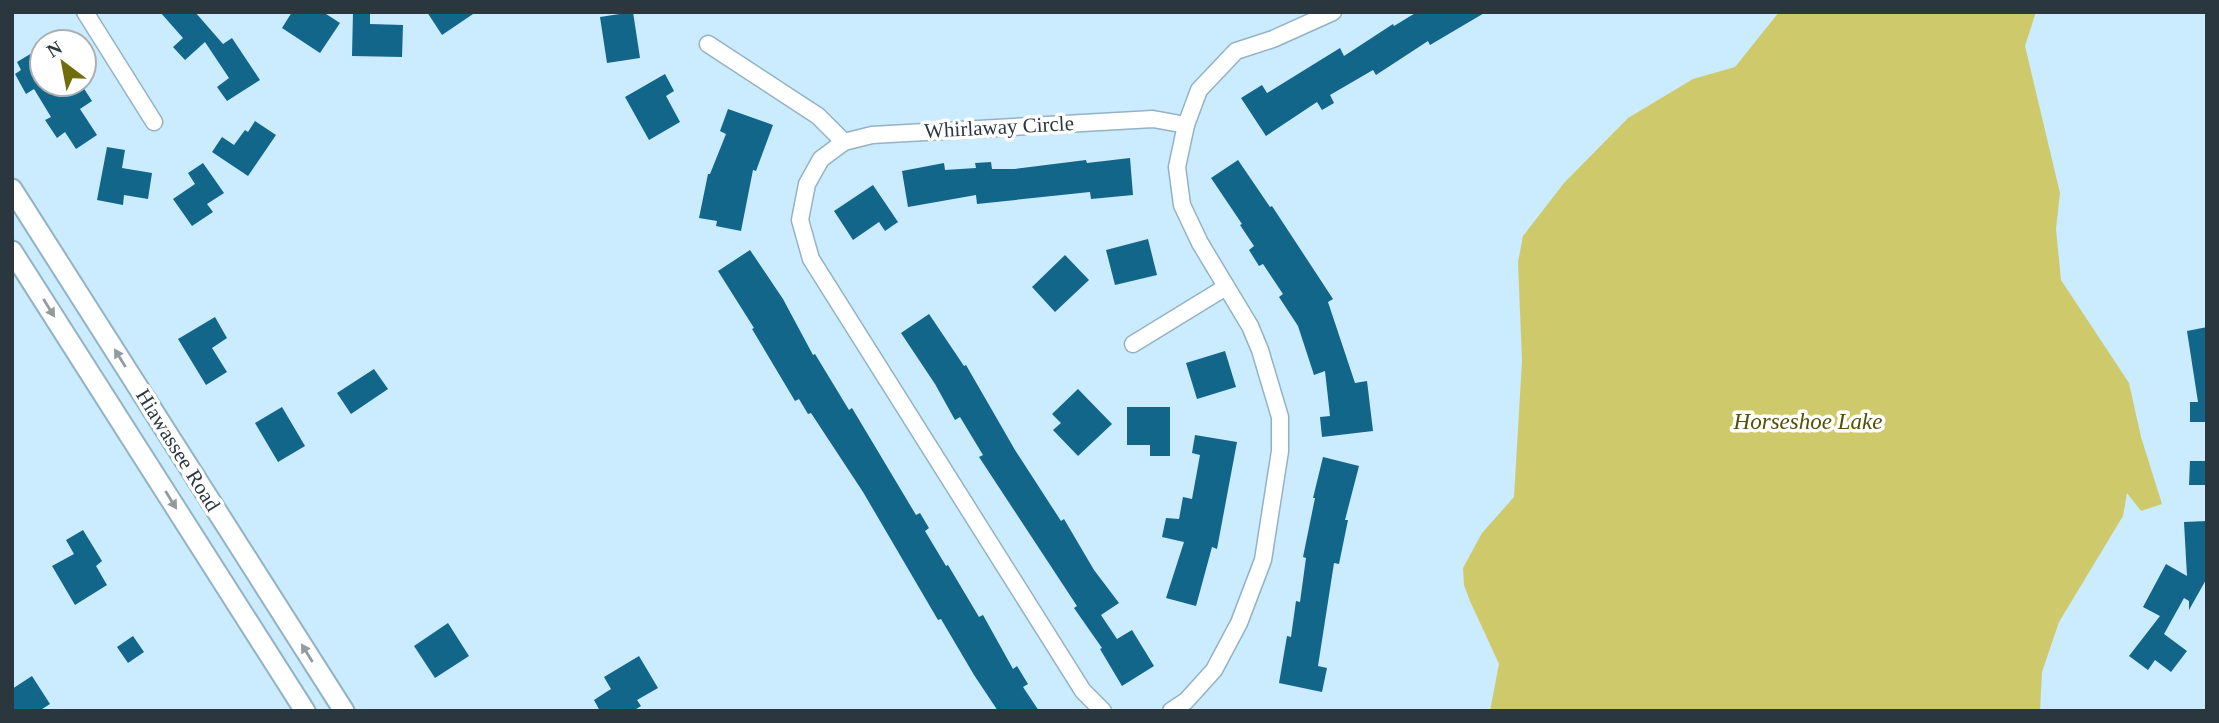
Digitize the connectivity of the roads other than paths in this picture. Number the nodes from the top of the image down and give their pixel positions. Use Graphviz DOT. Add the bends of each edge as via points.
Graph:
graph roads {
  1 [pos="85,12"];
  2 [pos="1333,12"];
  3 [pos="708,44"];
  4 [pos="154,122"];
  5 [pos="1186,125"];
  6 [pos="844,142"];
  7 [pos="12,189"];
  8 [pos="12,251"];
  9 [pos="1226,287"];
  10 [pos="1133,344"];
  11 [pos="305,711"];
  12 [pos="344,711"];
  13 [pos="1103,711"];
  14 [pos="1171,711"];
  1 -- 4 [label="street"];
  2 -- 5 [label="street" via="1236,51 1199,90"];
  3 -- 6 [label="street" via="818,116"];
  5 -- 6 [label="street, Whirlaway Circle" via="1153,119 889,133"];
  5 -- 9 [label="street" via="1177,167 1182,205"];
  6 -- 13 [label="street, Whirlaway Circle" via="821,159 807,184 800,220 811,259 1083,691"];
  12 -- 7 [label="street, Hiawassee Road, one-way"];
  8 -- 11 [label="street, Hiawassee Road, one-way"];
  9 -- 10 [label="street"];
  9 -- 14 [label="street" via="1250,326 1267,372 1280,417 1280,451 1263,560 1239,623 1214,670"];
}
